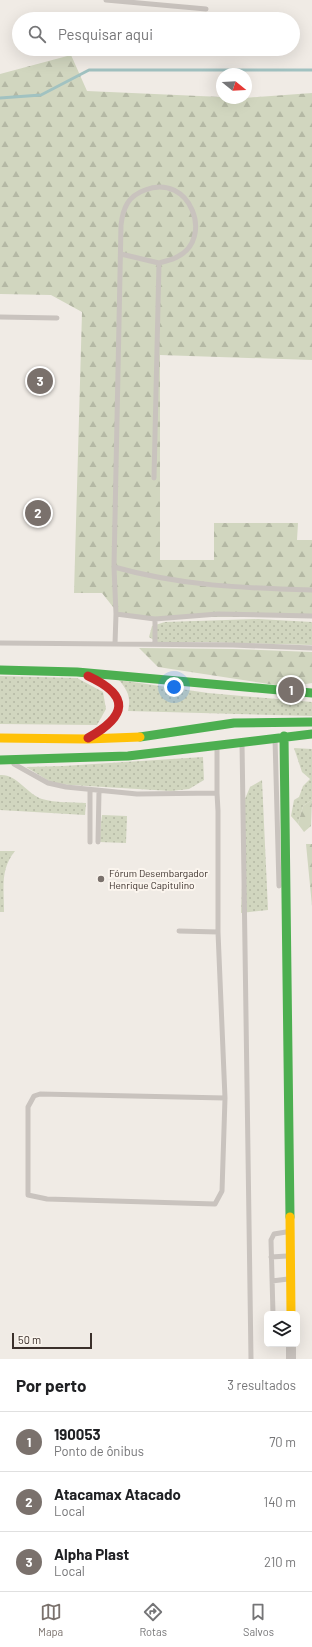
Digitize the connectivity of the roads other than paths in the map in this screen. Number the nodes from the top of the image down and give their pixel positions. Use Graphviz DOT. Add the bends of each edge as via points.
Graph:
graph roads {
  1 [pos="106,0"];
  2 [pos="206,9"];
  3 [pos="121,254"];
  4 [pos="160,263"];
  5 [pos="0,317"];
  6 [pos="57,318"];
  7 [pos="154,478"];
  8 [pos="114,567"];
  9 [pos="312,590"];
  10 [pos="116,614"];
  11 [pos="312,616"];
  12 [pos="155,618"];
  13 [pos="0,643"];
  14 [pos="115,644"];
  15 [pos="155,644"];
  16 [pos="312,648"];
  17 [pos="0,670"];
  18 [pos="77,672"];
  19 [pos="312,693"];
  20 [pos="312,722"];
  21 [pos="312,734"];
  22 [pos="284,736"];
  23 [pos="275,737"];
  24 [pos="0,738"];
  25 [pos="87,739"];
  26 [pos="242,741"];
  27 [pos="217,744"];
  28 [pos="3,760"];
  29 [pos="90,790"];
  30 [pos="99,791"];
  31 [pos="217,793"];
  32 [pos="90,814"];
  33 [pos="98,814"];
  34 [pos="90,842"];
  35 [pos="98,842"];
  36 [pos="279,890"];
  37 [pos="179,931"];
  38 [pos="218,932"];
  39 [pos="280,961"];
  40 [pos="225,1098"];
  41 [pos="286,1232"];
  42 [pos="287,1256"];
  43 [pos="271,1257"];
  44 [pos="288,1279"];
  45 [pos="272,1281"];
  46 [pos="273,1311"];
  47 [pos="290,1311"];
  48 [pos="290,1311"];
  49 [pos="291,1347"];
  50 [pos="251,1359"];
  51 [pos="291,1359"];
  1 -- 2 [label="lane"];
  3 -- 4 [label="lane"];
  3 -- 4 [label="lane" via="122,214 128,201 148,188 169,188 188,201 196,225 192,241 185,251 178,257"];
  3 -- 8 [label="lane"];
  4 -- 7 [label="lane"];
  5 -- 6 [label="lane"];
  8 -- 9 [label="lane" via="164,580 203,585"];
  8 -- 10 [label="lane"];
  10 -- 12 [label="lane"];
  10 -- 14 [label="lane"];
  11 -- 12 [label="lane" via="218,614"];
  12 -- 15 [label="lane"];
  13 -- 14 [label="lane"];
  14 -- 15 [label="lane"];
  15 -- 16 [label="lane"];
  17 -- 18 [label="main road"];
  18 -- 19 [label="main road"];
  18 -- 25 [label="main road" via="107,684 118,702 116,715 111,723 103,731"];
  20 -- 25 [label="main road" via="234,722 137,737"];
  21 -- 22 [label="main road"];
  22 -- 23 [label="main road"];
  22 -- 47 [label="main road"];
  23 -- 26 [label="main road"];
  23 -- 36 [label="lane"];
  24 -- 25 [label="main road"];
  26 -- 27 [label="main road"];
  26 -- 50 [label="lane"];
  27 -- 28 [label="main road" via="144,754"];
  27 -- 31 [label="lane"];
  28 -- 29 [label="lane" via="48,783"];
  29 -- 30 [label="lane"];
  29 -- 32 [label="lane"];
  30 -- 31 [label="lane" via="137,794"];
  30 -- 33 [label="lane"];
  31 -- 38 [label="lane"];
  32 -- 33 [label="lane"];
  32 -- 34 [label="lane"];
  33 -- 35 [label="lane"];
  37 -- 38 [label="lane"];
  38 -- 40 [label="lane"];
  39 -- 41 [label="lane"];
  40 -- 40 [label="lane" via="222,1191 214,1204 47,1200 28,1195 28,1107 34,1096 40,1094"];
  41 -- 42 [label="lane"];
  41 -- 43 [label="lane" via="274,1234 272,1237"];
  42 -- 43 [label="lane"];
  42 -- 44 [label="lane"];
  43 -- 45 [label="lane"];
  44 -- 45 [label="lane"];
  44 -- 48 [label="lane"];
  45 -- 46 [label="lane"];
  49 -- 51 [label="street"];
}
